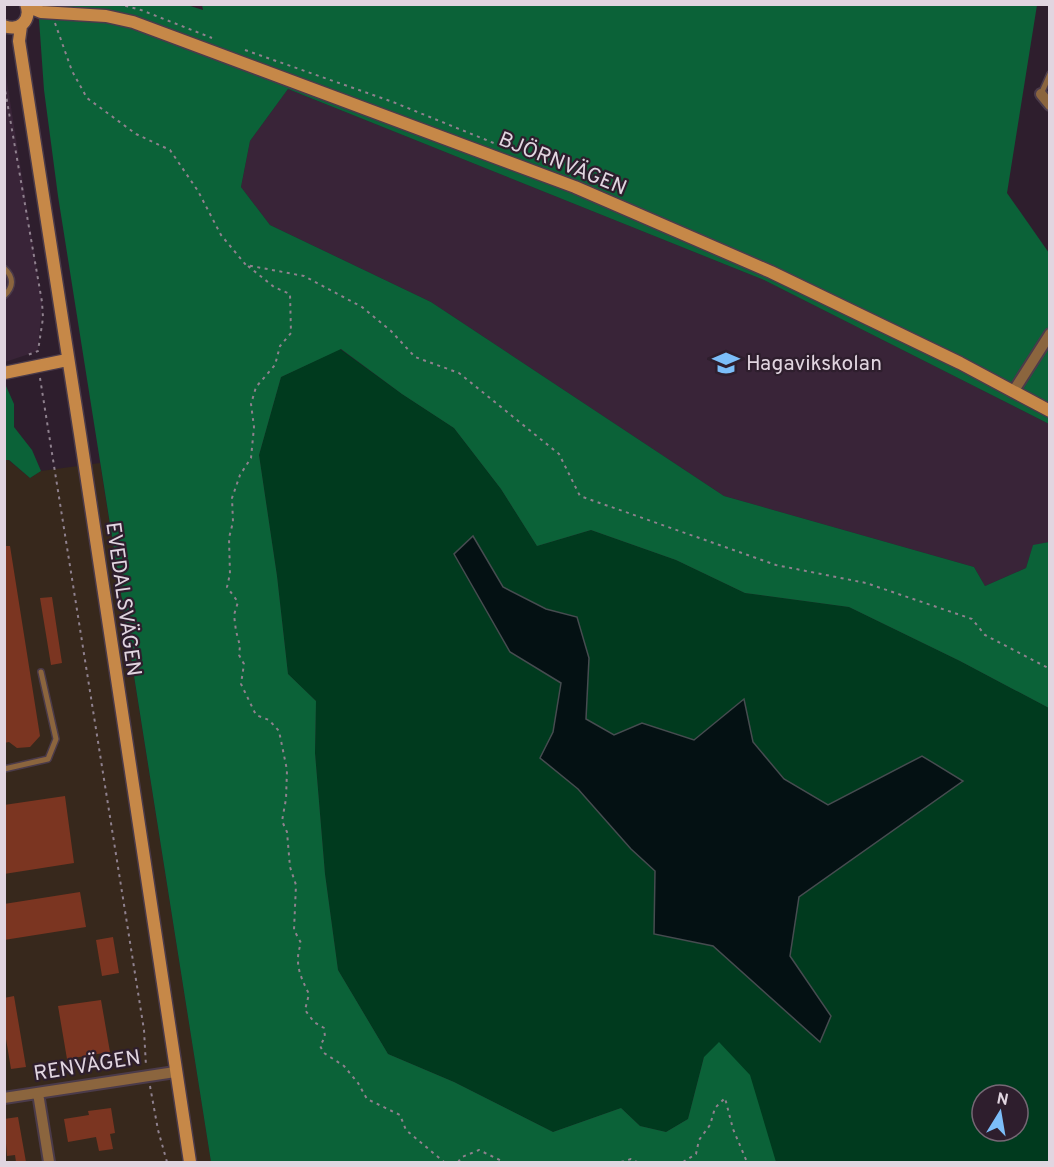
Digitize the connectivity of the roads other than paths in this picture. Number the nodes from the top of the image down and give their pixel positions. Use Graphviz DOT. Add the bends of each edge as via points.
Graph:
graph roads {
  1 [pos="27,5"];
  2 [pos="46,12"];
  3 [pos="24,23"];
  4 [pos="5,26"];
  5 [pos="19,41"];
  6 [pos="1050,74"];
  7 [pos="1041,94"];
  8 [pos="1050,105"];
  9 [pos="4,268"];
  10 [pos="4,296"];
  11 [pos="1050,334"];
  12 [pos="67,360"];
  13 [pos="4,373"];
  14 [pos="1013,392"];
  15 [pos="1050,411"];
  16 [pos="41,672"];
  17 [pos="4,769"];
  18 [pos="175,1072"];
  19 [pos="38,1093"];
  20 [pos="4,1098"];
  21 [pos="49,1162"];
  22 [pos="190,1162"];
  1 -- 2 [label="street, BJÖRNVÄGEN"];
  1 -- 3 [label="street, EVEDALSVÄGEN"];
  2 -- 3 [label="street"];
  2 -- 14 [label="street, BJÖRNVÄGEN" via="134,22 575,187 771,272"];
  3 -- 4 [label="street"];
  3 -- 5 [label="street, EVEDALSVÄGEN"];
  4 -- 5 [label="street"];
  5 -- 12 [label="street, EVEDALSVÄGEN"];
  6 -- 7 [label="lane"];
  7 -- 8 [label="street"];
  9 -- 10 [label="lane" via="12,280"];
  11 -- 14 [label="street"];
  12 -- 13 [label="street"];
  12 -- 18 [label="street, EVEDALSVÄGEN"];
  14 -- 15 [label="street, BJÖRNVÄGEN"];
  16 -- 17 [label="lane" via="56,739 48,759"];
  18 -- 19 [label="street, RENVÄGEN"];
  18 -- 22 [label="street, EVEDALSVÄGEN"];
  19 -- 20 [label="street, RENVÄGEN"];
  19 -- 21 [label="street"];
}
